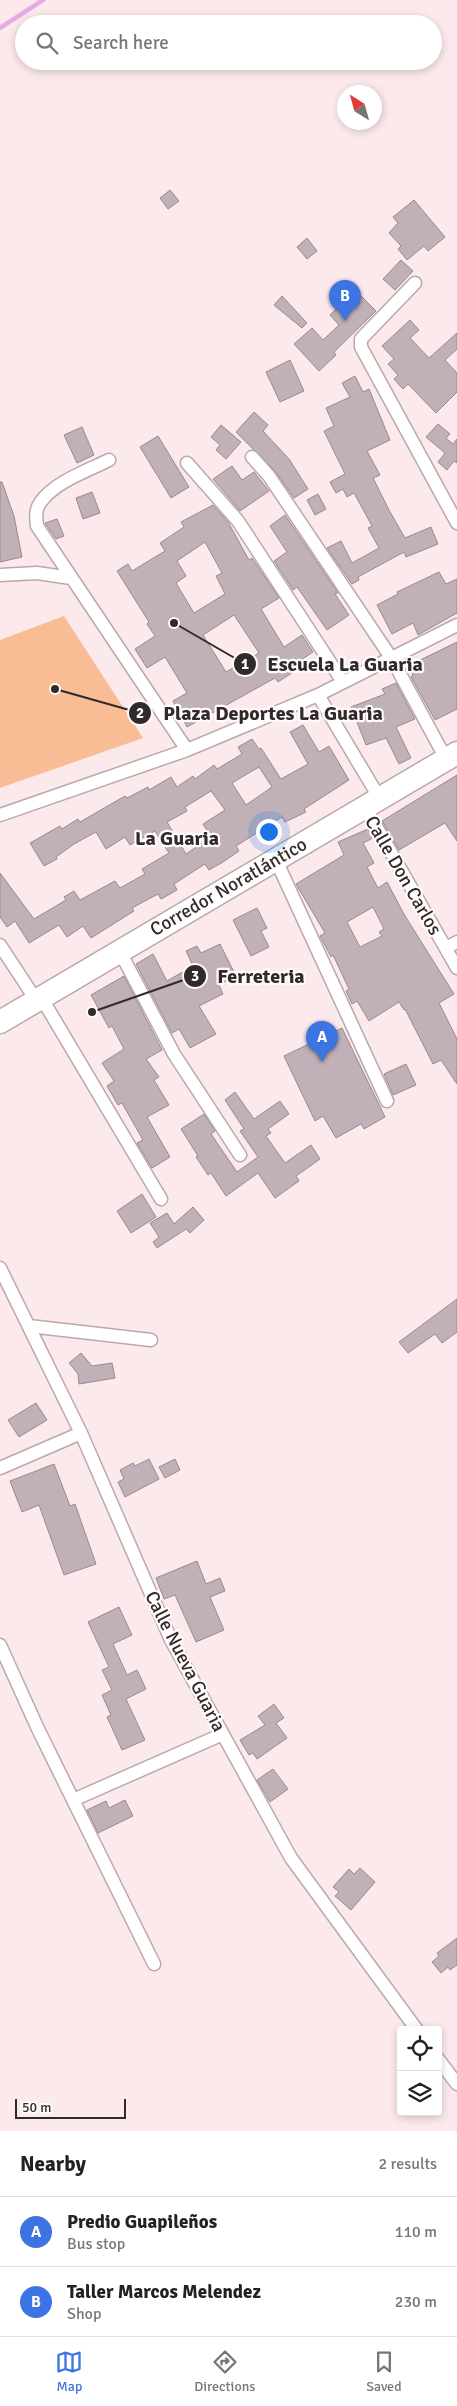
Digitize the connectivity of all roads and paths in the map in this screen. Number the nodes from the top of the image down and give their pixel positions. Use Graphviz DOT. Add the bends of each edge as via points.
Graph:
graph roads {
  1 [pos="415,283"];
  2 [pos="252,457"];
  3 [pos="109,460"];
  4 [pos="187,462"];
  5 [pos="457,523"];
  6 [pos="0,575"];
  7 [pos="71,578"];
  8 [pos="457,625"];
  9 [pos="392,659"];
  10 [pos="343,682"];
  11 [pos="318,695"];
  12 [pos="187,750"];
  13 [pos="452,756"];
  14 [pos="372,803"];
  15 [pos="0,815"];
  16 [pos="275,858"];
  17 [pos="457,942"];
  18 [pos="0,945"];
  19 [pos="446,948"];
  20 [pos="119,950"];
  21 [pos="457,968"];
  22 [pos="38,999"];
  23 [pos="0,1022"];
  24 [pos="387,1101"];
  25 [pos="240,1155"];
  26 [pos="161,1199"];
  27 [pos="0,1268"];
  28 [pos="29,1326"];
  29 [pos="151,1340"];
  30 [pos="81,1433"];
  31 [pos="0,1468"];
  32 [pos="0,1645"];
  33 [pos="223,1734"];
  34 [pos="73,1800"];
  35 [pos="154,1964"];
  36 [pos="414,2026"];
  37 [pos="442,2064"];
  38 [pos="457,2084"];
  1 -- 5 [label="street" via="361,339 361,347"];
  2 -- 9 [label="street" via="269,476"];
  3 -- 7 [label="street" via="51,491 39,504 37,526"];
  4 -- 10 [label="street" via="238,521"];
  6 -- 7 [label="street" via="37,573"];
  7 -- 12 [label="street"];
  8 -- 9 [label="street"];
  9 -- 10 [label="street"];
  9 -- 13 [label="street"];
  10 -- 11 [label="street"];
  11 -- 12 [label="street"];
  11 -- 14 [label="street, Calle Don Carlos"];
  12 -- 15 [label="street"];
  13 -- 14 [label="highway, Corredor Noratlántico"];
  14 -- 16 [label="highway, Corredor Noratlántico"];
  14 -- 19 [label="street, Calle Don Carlos"];
  16 -- 20 [label="highway, Corredor Noratlántico"];
  16 -- 24 [label="street"];
  17 -- 19 [label="street"];
  18 -- 22 [label="street"];
  19 -- 21 [label="street, Calle Don Carlos"];
  20 -- 22 [label="highway, Corredor Noratlántico"];
  20 -- 25 [label="street" via="174,1054"];
  22 -- 23 [label="highway, Corredor Noratlántico"];
  22 -- 26 [label="street"];
  27 -- 28 [label="street, Calle Nueva Guaria"];
  28 -- 29 [label="street"];
  28 -- 30 [label="street, Calle Nueva Guaria"];
  30 -- 31 [label="street"];
  30 -- 33 [label="street, Calle Nueva Guaria" via="172,1640"];
  32 -- 34 [label="street"];
  33 -- 34 [label="street"];
  33 -- 36 [label="street, Calle Nueva Guaria" via="291,1858"];
  34 -- 35 [label="street"];
  37 -- 38 [label="street"];
}
